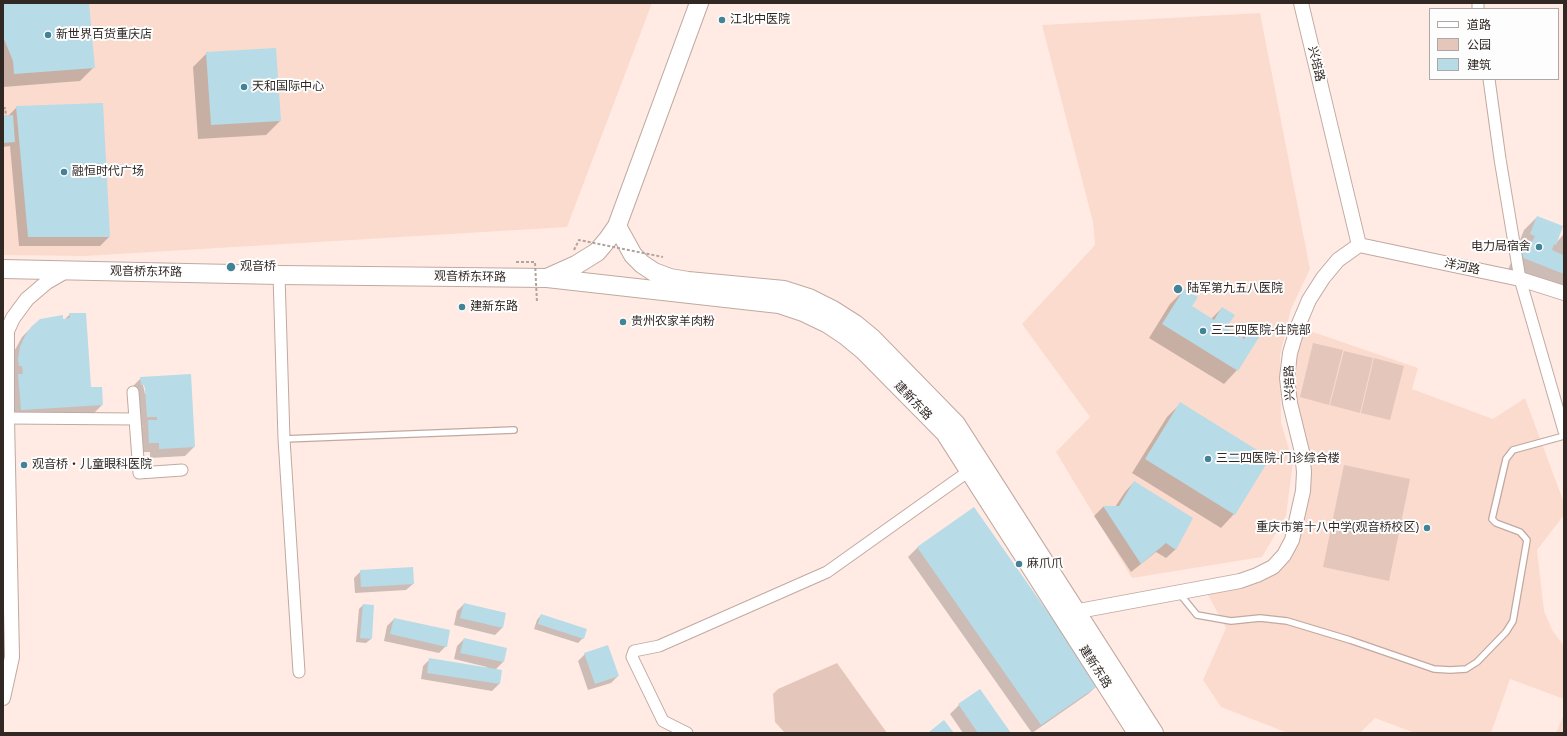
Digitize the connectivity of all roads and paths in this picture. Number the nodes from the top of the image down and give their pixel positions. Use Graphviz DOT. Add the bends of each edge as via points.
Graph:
graph roads {
  1 [pos="699,3"];
  2 [pos="1302,4"];
  3 [pos="1489,80"];
  4 [pos="3,109"];
  5 [pos="6,116"];
  6 [pos="617,226"];
  7 [pos="1359,245"];
  8 [pos="574,250"];
  9 [pos="663,257"];
  10 [pos="516,262"];
  11 [pos="3,269"];
  12 [pos="66,271"];
  13 [pos="279,275"];
  14 [pos="547,278"];
  15 [pos="1520,279"];
  16 [pos="1564,293"];
  17 [pos="537,303"];
  18 [pos="5,326"];
  19 [pos="133,392"];
  20 [pos="7,418"];
  21 [pos="135,419"];
  22 [pos="514,430"];
  23 [pos="1564,431"];
  24 [pos="1564,436"];
  25 [pos="284,439"];
  26 [pos="182,470"];
  27 [pos="969,471"];
  28 [pos="1179,593"];
  29 [pos="1069,612"];
  30 [pos="299,672"];
  31 [pos="3,698"];
  32 [pos="687,733"];
  33 [pos="1137,733"];
  34 [pos="1154,733"];
  1 -- 6 [label="main road, 观音桥东环路"];
  2 -- 7 [label="street, 兴培路"];
  3 -- 15 [label="street"];
  4 -- 5 [label="path" via="5,108"];
  6 -- 14 [label="main road, 观音桥东环路" via="597,252"];
  6 -- 29 [label="main road, 建新东路" via="633,255 654,272 688,281 784,290 809,298 833,310 872,338 956,424"];
  7 -- 15 [label="street, 洋河路"];
  7 -- 28 [label="street, 兴培路" via="1338,260 1323,278 1309,300 1290,353 1287,378 1290,404 1302,452 1304,472 1303,491 1292,540 1284,555 1273,567 1257,575 1240,581"];
  8 -- 9 [label="path, bridge" via="579,240"];
  10 -- 17 [label="path, bridge" via="535,262"];
  11 -- 12 [label="main road, 观音桥东环路"];
  12 -- 13 [label="main road, 观音桥东环路"];
  12 -- 18 [label="street" via="47,282 27,299"];
  13 -- 14 [label="main road, 观音桥东环路"];
  13 -- 25 [label="street"];
  14 -- 27 [label="main road, 建新东路" via="779,304 803,312 828,324 863,350 944,433"];
  15 -- 16 [label="street, 洋河路"];
  15 -- 23 [label="street"];
  18 -- 20 [label="street"];
  19 -- 21 [label="street"];
  20 -- 21 [label="street"];
  20 -- 31 [label="street" via="12,657"];
  21 -- 26 [label="street" via="139,473"];
  22 -- 25 [label="lane"];
  24 -- 28 [label="lane" via="1513,450 1506,459 1492,519 1520,532 1527,540 1513,621 1477,662 1466,668 1434,669 1287,621 1260,618 1231,621 1197,615"];
  25 -- 30 [label="street"];
  27 -- 29 [label="main road, 建新东路"];
  27 -- 32 [label="street" via="827,572 659,646 634,651 632,657 663,721"];
  28 -- 29 [label="street, 兴培路"];
  29 -- 33 [label="main road, 建新东路"];
  29 -- 34 [label="main road, 建新东路"];
}
